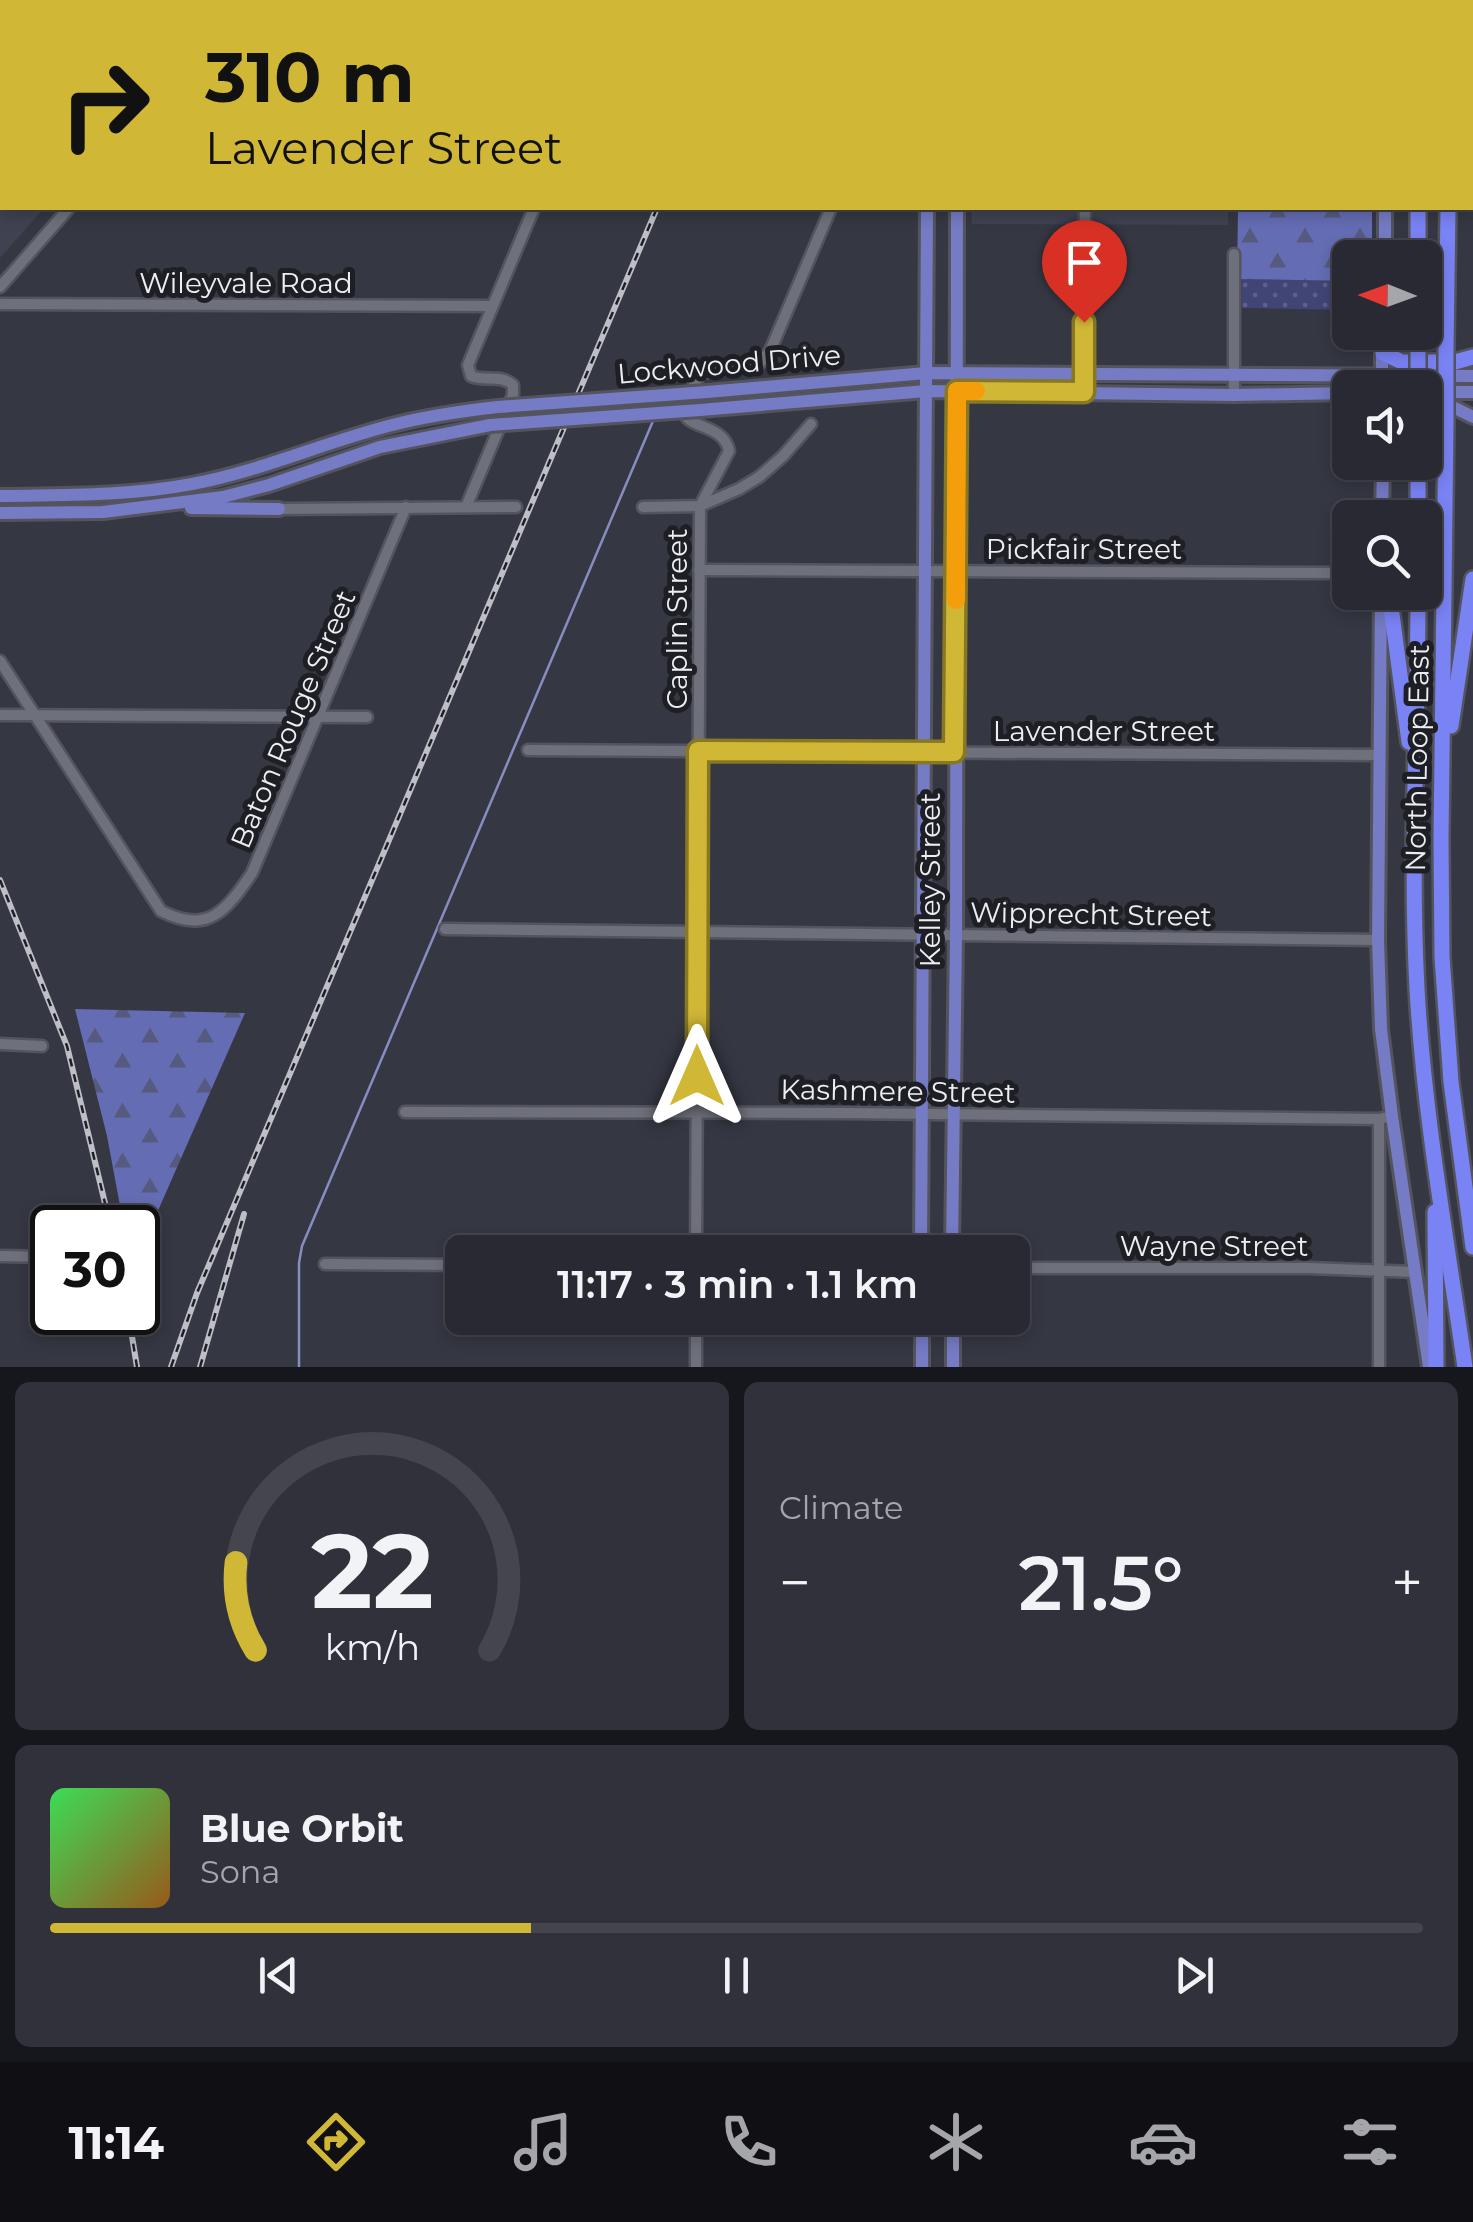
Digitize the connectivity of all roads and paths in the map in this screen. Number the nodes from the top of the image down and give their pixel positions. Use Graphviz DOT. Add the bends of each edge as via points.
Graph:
graph roads {
  1 [pos="67,210"];
  2 [pos="533,210"];
  3 [pos="829,210"];
  4 [pos="926,210"];
  5 [pos="957,210"];
  6 [pos="1084,210"];
  7 [pos="1385,210"];
  8 [pos="1418,210"];
  9 [pos="1448,210"];
  10 [pos="1385,240"];
  11 [pos="1418,240"];
  12 [pos="1234,254"];
  13 [pos="0,287"];
  14 [pos="0,304"];
  15 [pos="492,306"];
  16 [pos="1382,353"];
  17 [pos="1473,358"];
  18 [pos="1382,370"];
  19 [pos="926,373"];
  20 [pos="956,373"];
  21 [pos="1084,375"];
  22 [pos="1234,376"];
  23 [pos="1473,376"];
  24 [pos="1442,378"];
  25 [pos="1332,379"];
  26 [pos="926,391"];
  27 [pos="957,391"];
  28 [pos="1084,392"];
  29 [pos="1442,392"];
  30 [pos="1473,392"];
  31 [pos="1332,393"];
  32 [pos="1234,394"];
  33 [pos="1442,408"];
  34 [pos="1473,416"];
  35 [pos="811,424"];
  36 [pos="225,476"];
  37 [pos="269,485"];
  38 [pos="231,494"];
  39 [pos="0,496"];
  40 [pos="30,496"];
  41 [pos="406,506"];
  42 [pos="700,506"];
  43 [pos="466,507"];
  44 [pos="516,507"];
  45 [pos="643,507"];
  46 [pos="149,508"];
  47 [pos="278,509"];
  48 [pos="0,513"];
  49 [pos="30,513"];
  50 [pos="699,570"];
  51 [pos="925,571"];
  52 [pos="957,571"];
  53 [pos="1332,573"];
  54 [pos="1473,579"];
  55 [pos="1381,610"];
  56 [pos="1391,610"];
  57 [pos="1418,610"];
  58 [pos="0,661"];
  59 [pos="0,715"];
  60 [pos="35,715"];
  61 [pos="318,715"];
  62 [pos="367,718"];
  63 [pos="528,750"];
  64 [pos="698,751"];
  65 [pos="925,752"];
  66 [pos="954,752"];
  67 [pos="1380,755"];
  68 [pos="1416,772"];
  69 [pos="1443,784"];
  70 [pos="444,929"];
  71 [pos="697,932"];
  72 [pos="924,934"];
  73 [pos="956,935"];
  74 [pos="1378,940"];
  75 [pos="0,1044"];
  76 [pos="42,1046"];
  77 [pos="404,1112"];
  78 [pos="696,1112"];
  79 [pos="922,1114"];
  80 [pos="954,1114"];
  81 [pos="1385,1118"];
  82 [pos="1458,1142"];
  83 [pos="1434,1153"];
  84 [pos="1473,1204"];
  85 [pos="696,1235"];
  86 [pos="922,1235"];
  87 [pos="952,1235"];
  88 [pos="1473,1248"];
  89 [pos="0,1256"];
  90 [pos="30,1257"];
  91 [pos="325,1264"];
  92 [pos="445,1265"];
  93 [pos="1030,1268"];
  94 [pos="1379,1269"];
  95 [pos="1416,1272"];
  96 [pos="696,1335"];
  97 [pos="922,1335"];
  98 [pos="952,1335"];
  99 [pos="696,1367"];
  100 [pos="922,1367"];
  101 [pos="953,1367"];
  102 [pos="1379,1367"];
  103 [pos="1433,1367"];
  104 [pos="1466,1367"];
  1 -- 13 [label="street"];
  2 -- 15 [label="street"];
  3 -- 42 [label="street, Caplin Street" via="770,351 759,364 697,378 684,414 722,435 729,451"];
  4 -- 19 [label="main road, Kelley Street"];
  5 -- 20 [label="main road, Kelley Street"];
  6 -- 21 [label="street"];
  7 -- 10 [label="main road"];
  8 -- 11 [label="highway"];
  9 -- 69 [label="highway, North Loop East, bridge"];
  12 -- 22 [label="street"];
  14 -- 15 [label="street, Wileyvale Road"];
  15 -- 43 [label="street" via="468,371 508,381 513,394"];
  16 -- 17 [label="highway" via="1402,362"];
  16 -- 18 [label="main road"];
  19 -- 20 [label="main road, Lockwood Drive"];
  19 -- 26 [label="main road, Kelley Street"];
  19 -- 36 [label="main road, Lockwood Drive, bridge" via="440,414"];
  20 -- 21 [label="main road, Lockwood Drive"];
  20 -- 27 [label="main road, Kelley Street"];
  21 -- 22 [label="main road, Lockwood Drive"];
  21 -- 28 [label="street"];
  22 -- 25 [label="main road, Lockwood Drive"];
  22 -- 32 [label="street"];
  23 -- 24 [label="main road, Lockwood Drive"];
  26 -- 27 [label="main road, Lockwood Drive"];
  26 -- 37 [label="main road, Lockwood Drive, bridge" via="490,425 380,448"];
  26 -- 51 [label="main road, Kelley Street"];
  27 -- 28 [label="main road, Lockwood Drive"];
  27 -- 52 [label="main road, Kelley Street"];
  28 -- 32 [label="main road, Lockwood Drive"];
  29 -- 30 [label="main road"];
  31 -- 32 [label="main road, Lockwood Drive"];
  33 -- 34 [label="main road"];
  35 -- 42 [label="street" via="758,476"];
  36 -- 38 [label="main road"];
  36 -- 40 [label="main road, Lockwood Drive" via="112,494"];
  37 -- 38 [label="main road, Lockwood Drive"];
  37 -- 47 [label="main road"];
  38 -- 46 [label="main road, Lockwood Drive"];
  39 -- 40 [label="main road, Lockwood Drive"];
  40 -- 49 [label="main road"];
  41 -- 43 [label="street"];
  41 -- 47 [label="street"];
  41 -- 61 [label="street, Baton Rouge Street"];
  42 -- 45 [label="street"];
  42 -- 50 [label="street, Caplin Street"];
  43 -- 44 [label="street"];
  46 -- 47 [label="main road"];
  46 -- 49 [label="main road, Lockwood Drive"];
  48 -- 49 [label="main road, Lockwood Drive"];
  50 -- 51 [label="street, Pickfair Street"];
  50 -- 64 [label="street, Caplin Street"];
  51 -- 52 [label="street, Pickfair Street"];
  51 -- 65 [label="main road, Kelley Street"];
  52 -- 53 [label="street, Pickfair Street"];
  52 -- 66 [label="main road, Kelley Street"];
  54 -- 69 [label="highway"];
  55 -- 67 [label="main road"];
  56 -- 68 [label="highway"];
  57 -- 68 [label="highway, North Loop East"];
  58 -- 60 [label="street"];
  59 -- 60 [label="street"];
  60 -- 61 [label="street"];
  60 -- 61 [label="street, Baton Rouge Street" via="161,910 180,921 204,920 235,899"];
  61 -- 62 [label="street"];
  63 -- 64 [label="street, Lavender Street"];
  64 -- 65 [label="street, Lavender Street"];
  64 -- 71 [label="street, Caplin Street"];
  65 -- 66 [label="street, Lavender Street"];
  65 -- 72 [label="main road, Kelley Street"];
  66 -- 67 [label="street, Lavender Street"];
  66 -- 73 [label="main road, Kelley Street"];
  67 -- 74 [label="main road"];
  68 -- 83 [label="highway, North Loop East" via="1417,988"];
  69 -- 82 [label="highway, North Loop East" via="1442,957"];
  70 -- 71 [label="street, Wipprecht Street"];
  71 -- 72 [label="street, Wipprecht Street"];
  71 -- 78 [label="street, Caplin Street"];
  72 -- 73 [label="street, Wipprecht Street"];
  72 -- 79 [label="main road, Kelley Street"];
  73 -- 74 [label="street, Wipprecht Street"];
  73 -- 80 [label="main road, Kelley Street"];
  74 -- 81 [label="main road"];
  75 -- 76 [label="street"];
  77 -- 78 [label="street, Kashmere Street"];
  78 -- 79 [label="street, Kashmere Street"];
  78 -- 85 [label="street, Caplin Street"];
  79 -- 80 [label="street, Kashmere Street"];
  79 -- 86 [label="main road, Kelley Street"];
  80 -- 81 [label="street, Kashmere Street"];
  80 -- 87 [label="main road, Kelley Street"];
  81 -- 94 [label="street"];
  81 -- 95 [label="main road"];
  82 -- 84 [label="highway"];
  82 -- 88 [label="highway, North Loop East"];
  83 -- 103 [label="highway"];
  83 -- 104 [label="highway, North Loop East"];
  89 -- 90 [label="street"];
  91 -- 92 [label="street"];
  93 -- 94 [label="street, Wayne Street"];
  94 -- 95 [label="street, Wayne Street"];
  94 -- 102 [label="street"];
  95 -- 103 [label="main road"];
  96 -- 99 [label="street"];
  97 -- 100 [label="main road"];
  98 -- 101 [label="main road"];
}
